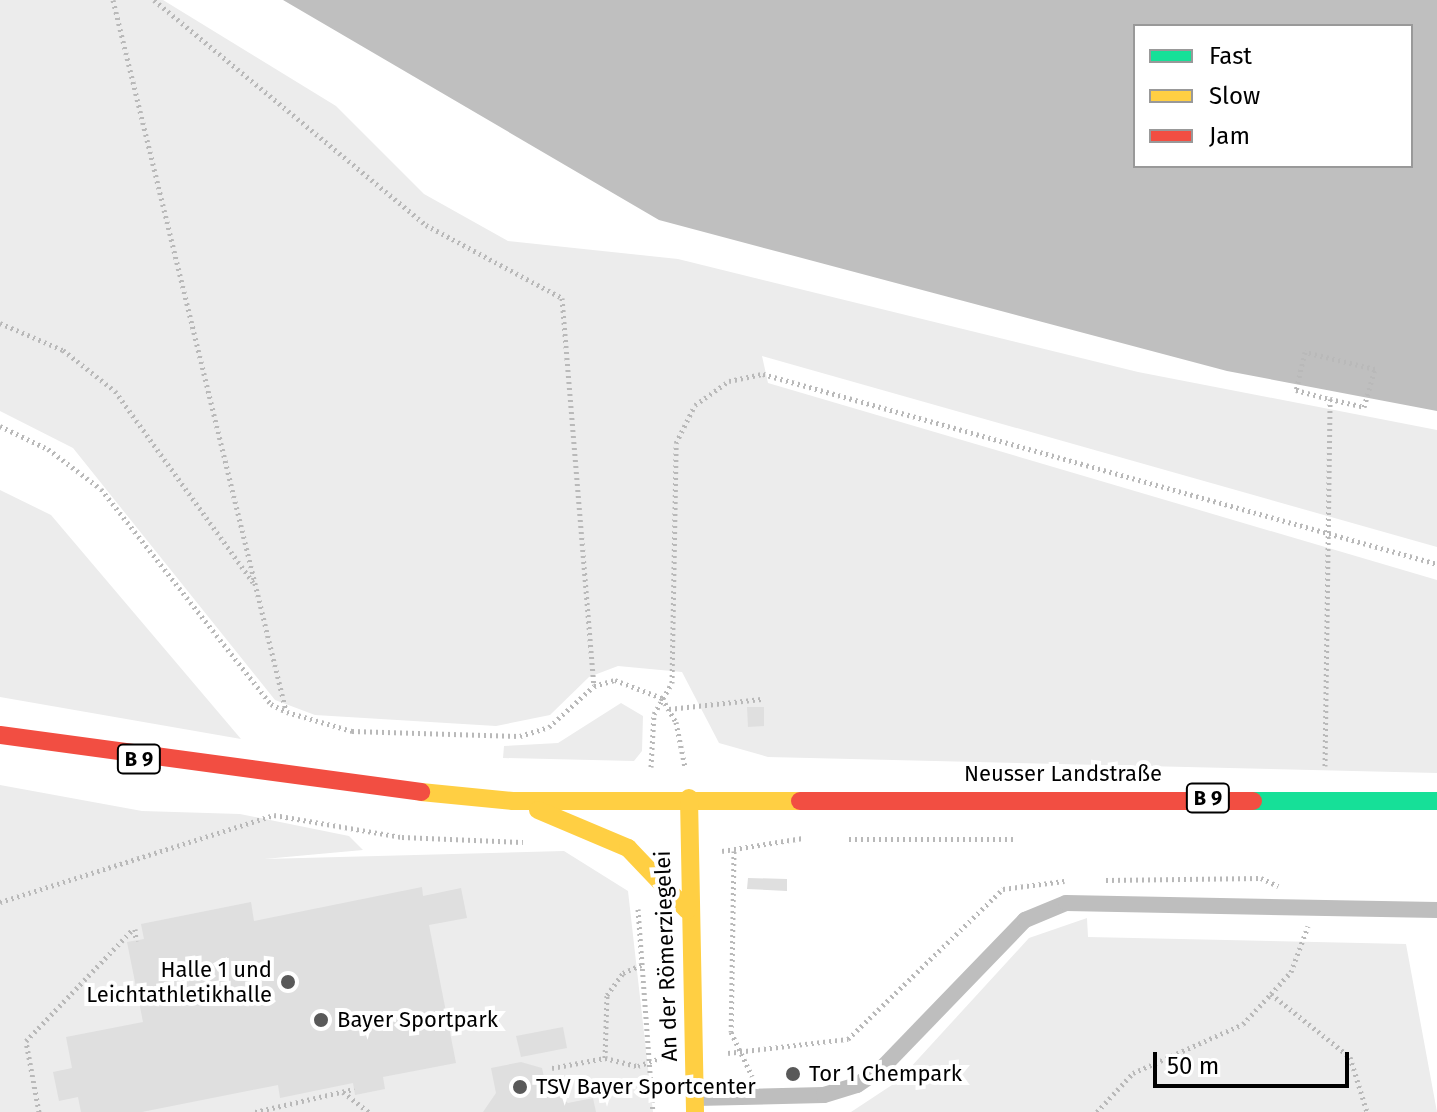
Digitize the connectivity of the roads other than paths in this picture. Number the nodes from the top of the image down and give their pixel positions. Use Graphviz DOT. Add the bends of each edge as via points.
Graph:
graph roads {
  1 [pos="0,735"];
  2 [pos="689,798"];
  3 [pos="513,801"];
  4 [pos="1437,801"];
  5 [pos="687,910"];
  6 [pos="1437,910"];
  7 [pos="695,1105"];
  1 -- 3 [label="main road, B 9" via="279,778"];
  2 -- 3 [label="main road, B 9"];
  2 -- 4 [label="main road, Neusser Landstraße / B 9"];
  2 -- 5 [label="main road, An der Römerziegelei"];
  3 -- 5 [label="main road" via="628,848"];
  5 -- 7 [label="main road, An der Römerziegelei"];
  6 -- 7 [label="lane" via="1316,903 1066,903 1040,910 870,1076 824,1095"];
}
